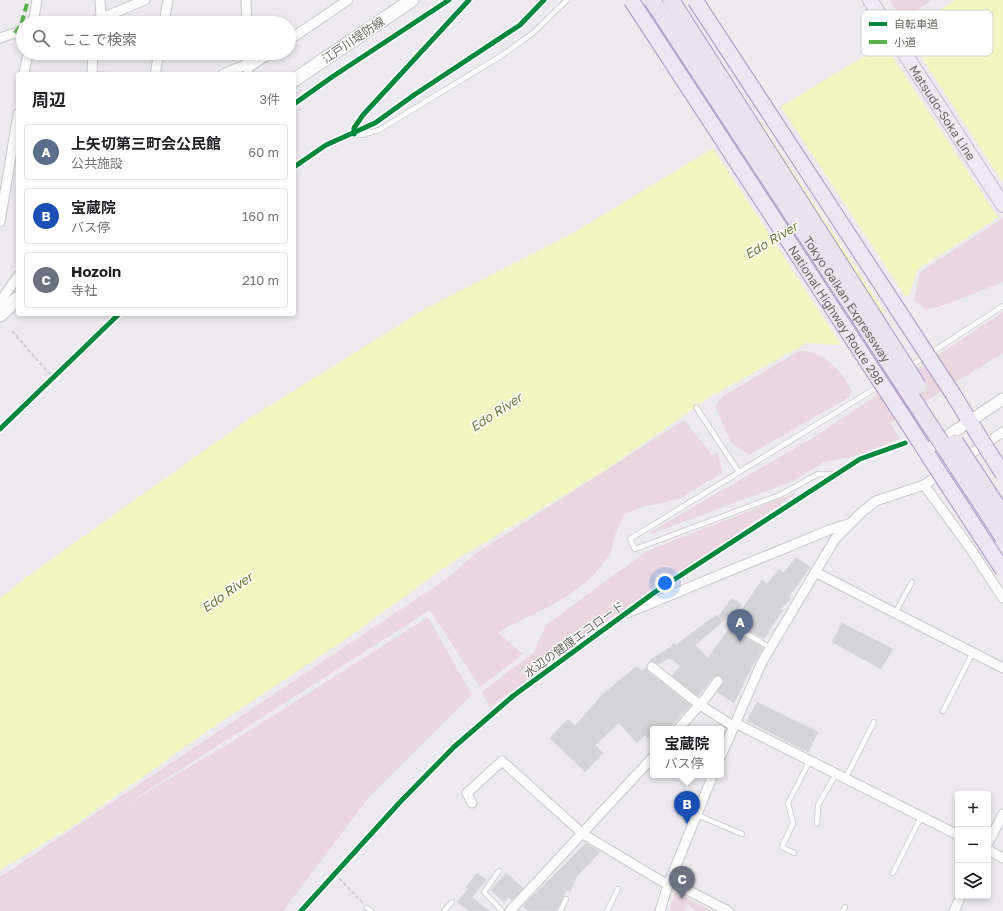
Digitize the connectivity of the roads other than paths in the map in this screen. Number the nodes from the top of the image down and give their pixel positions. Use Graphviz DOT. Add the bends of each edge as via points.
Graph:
graph roads {
  1 [pos="37,0"];
  2 [pos="100,0"];
  3 [pos="145,0"];
  4 [pos="168,0"];
  5 [pos="246,0"];
  6 [pos="412,0"];
  7 [pos="469,0"];
  8 [pos="567,0"];
  9 [pos="631,0"];
  10 [pos="652,0"];
  11 [pos="671,0"];
  12 [pos="695,0"];
  13 [pos="870,0"];
  14 [pos="343,1"];
  15 [pos="877,10"];
  16 [pos="34,16"];
  17 [pos="101,16"];
  18 [pos="106,16"];
  19 [pos="165,16"];
  20 [pos="247,16"];
  21 [pos="15,33"];
  22 [pos="296,35"];
  23 [pos="0,38"];
  24 [pos="907,56"];
  25 [pos="27,60"];
  26 [pos="93,60"];
  27 [pos="158,60"];
  28 [pos="248,60"];
  29 [pos="258,60"];
  30 [pos="248,66"];
  31 [pos="24,72"];
  32 [pos="92,72"];
  33 [pos="156,72"];
  34 [pos="229,72"];
  35 [pos="242,72"];
  36 [pos="296,79"];
  37 [pos="16,126"];
  38 [pos="1003,204"];
  39 [pos="0,222"];
  40 [pos="16,279"];
  41 [pos="0,285"];
  42 [pos="10,288"];
  43 [pos="16,300"];
  44 [pos="0,302"];
  45 [pos="1003,306"];
  46 [pos="0,316"];
  47 [pos="1003,400"];
  48 [pos="696,407"];
  49 [pos="970,421"];
  50 [pos="1001,437"];
  51 [pos="925,451"];
  52 [pos="738,471"];
  53 [pos="840,474"];
  54 [pos="1003,474"];
  55 [pos="924,485"];
  56 [pos="1003,515"];
  57 [pos="850,524"];
  58 [pos="1003,537"];
  59 [pos="1003,570"];
  60 [pos="815,572"];
  61 [pos="912,582"];
  62 [pos="1003,598"];
  63 [pos="626,613"];
  64 [pos="895,613"];
  65 [pos="733,626"];
  66 [pos="771,648"];
  67 [pos="973,652"];
  68 [pos="652,667"];
  69 [pos="1003,668"];
  70 [pos="718,681"];
  71 [pos="700,705"];
  72 [pos="943,711"];
  73 [pos="874,722"];
  74 [pos="734,724"];
  75 [pos="681,726"];
  76 [pos="724,749"];
  77 [pos="650,760"];
  78 [pos="810,760"];
  79 [pos="836,774"];
  80 [pos="712,778"];
  81 [pos="845,779"];
  82 [pos="472,802"];
  83 [pos="1003,814"];
  84 [pos="697,815"];
  85 [pos="921,817"];
  86 [pos="817,824"];
  87 [pos="583,834"];
  88 [pos="742,834"];
  89 [pos="955,834"];
  90 [pos="991,837"];
  91 [pos="991,852"];
  92 [pos="794,853"];
  93 [pos="1003,858"];
  94 [pos="499,871"];
  95 [pos="893,873"];
  96 [pos="669,883"];
  97 [pos="618,889"];
  98 [pos="566,899"];
  99 [pos="960,899"];
  100 [pos="452,902"];
  101 [pos="444,911"];
  102 [pos="502,911"];
  103 [pos="510,911"];
  104 [pos="560,911"];
  105 [pos="607,911"];
  106 [pos="660,911"];
  107 [pos="728,911"];
  108 [pos="954,911"];
  1 -- 16 [label="street"];
  2 -- 17 [label="street"];
  3 -- 18 [label="street"];
  4 -- 19 [label="street"];
  5 -- 20 [label="street"];
  6 -- 36 [label="main road, 江戸川堤防線"];
  7 -- 8 [label="lane" via="363,115 354,128 354,134 362,135 379,130 504,54 533,33"];
  9 -- 51 [label="highway, National Highway Route 298, bridge"];
  10 -- 58 [label="highway, Tokyo Gaikan Expressway, bridge"];
  11 -- 56 [label="highway, Tokyo Gaikan Expressway, bridge"];
  12 -- 49 [label="highway, bridge"];
  13 -- 15 [label="main road, Matsudo-Soka Line"];
  14 -- 22 [label="street"];
  21 -- 23 [label="street"];
  24 -- 38 [label="main road, Matsudo-Soka Line"];
  25 -- 31 [label="street"];
  26 -- 32 [label="street"];
  27 -- 33 [label="street"];
  28 -- 30 [label="street"];
  29 -- 30 [label="street"];
  30 -- 34 [label="street"];
  30 -- 35 [label="street"];
  37 -- 39 [label="street"];
  40 -- 42 [label="street"];
  41 -- 42 [label="street"];
  42 -- 44 [label="street"];
  43 -- 46 [label="main road"];
  45 -- 52 [label="lane" via="861,398"];
  47 -- 49 [label="street"];
  48 -- 52 [label="lane"];
  49 -- 51 [label="street"];
  49 -- 54 [label="highway, bridge"];
  50 -- 55 [label="street"];
  51 -- 59 [label="highway, National Highway Route 298, bridge"];
  52 -- 53 [label="lane" via="630,539 636,549 780,495 818,474"];
  55 -- 57 [label="street" via="876,501"];
  55 -- 62 [label="street"];
  57 -- 60 [label="street" via="835,538"];
  57 -- 63 [label="street" via="829,530"];
  60 -- 64 [label="street"];
  60 -- 66 [label="street"];
  61 -- 64 [label="lane"];
  64 -- 67 [label="street"];
  65 -- 66 [label="lane"];
  66 -- 74 [label="street" via="754,677"];
  67 -- 69 [label="street"];
  67 -- 72 [label="lane"];
  68 -- 71 [label="street"];
  70 -- 71 [label="street"];
  71 -- 74 [label="street"];
  71 -- 75 [label="street"];
  73 -- 81 [label="lane"];
  74 -- 76 [label="street"];
  74 -- 78 [label="street"];
  77 -- 87 [label="street"];
  78 -- 79 [label="street"];
  78 -- 92 [label="lane" via="788,803 792,823 782,847"];
  79 -- 81 [label="street"];
  79 -- 86 [label="lane" via="818,805"];
  80 -- 84 [label="street"];
  81 -- 85 [label="street"];
  82 -- 87 [label="street" via="467,793 502,761"];
  83 -- 90 [label="street"];
  84 -- 88 [label="lane"];
  84 -- 96 [label="street"];
  85 -- 89 [label="street"];
  85 -- 95 [label="lane"];
  87 -- 96 [label="street"];
  87 -- 103 [label="street"];
  91 -- 93 [label="street"];
  94 -- 102 [label="lane" via="484,892"];
  96 -- 106 [label="street"];
  96 -- 107 [label="street"];
  97 -- 105 [label="lane"];
  98 -- 104 [label="lane"];
  99 -- 108 [label="street"];
  100 -- 101 [label="lane"];
}
